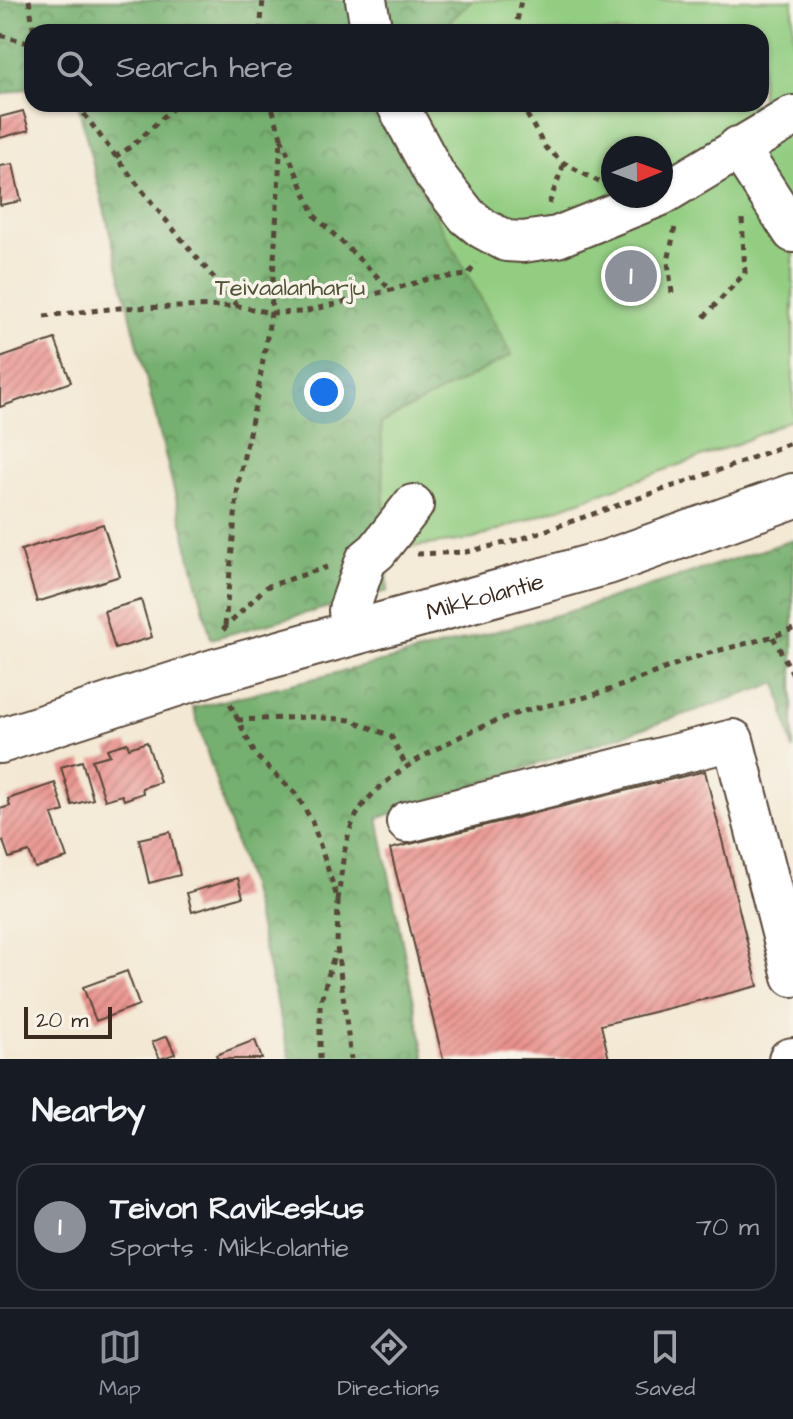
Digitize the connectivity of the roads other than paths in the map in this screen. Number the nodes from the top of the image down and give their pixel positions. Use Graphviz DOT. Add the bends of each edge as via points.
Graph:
graph roads {
  1 [pos="366,0"];
  2 [pos="370,24"];
  3 [pos="401,112"];
  4 [pos="793,116"];
  5 [pos="738,147"];
  6 [pos="673,188"];
  7 [pos="626,208"];
  8 [pos="793,232"];
  9 [pos="793,496"];
  10 [pos="413,505"];
  11 [pos="351,633"];
  12 [pos="0,741"];
  13 [pos="407,822"];
  14 [pos="787,922"];
  15 [pos="793,976"];
  1 -- 2 [label="lane"];
  3 -- 7 [label="lane" via="435,175 467,216 506,241 557,237"];
  4 -- 5 [label="lane"];
  5 -- 6 [label="lane"];
  5 -- 8 [label="lane"];
  9 -- 11 [label="main road, Mikkolantie" via="608,562"];
  10 -- 11 [label="lane" via="366,560 349,610"];
  11 -- 12 [label="main road, Mikkolantie" via="218,653 174,684"];
  13 -- 14 [label="lane" via="733,740"];
  14 -- 15 [label="lane"];
}
